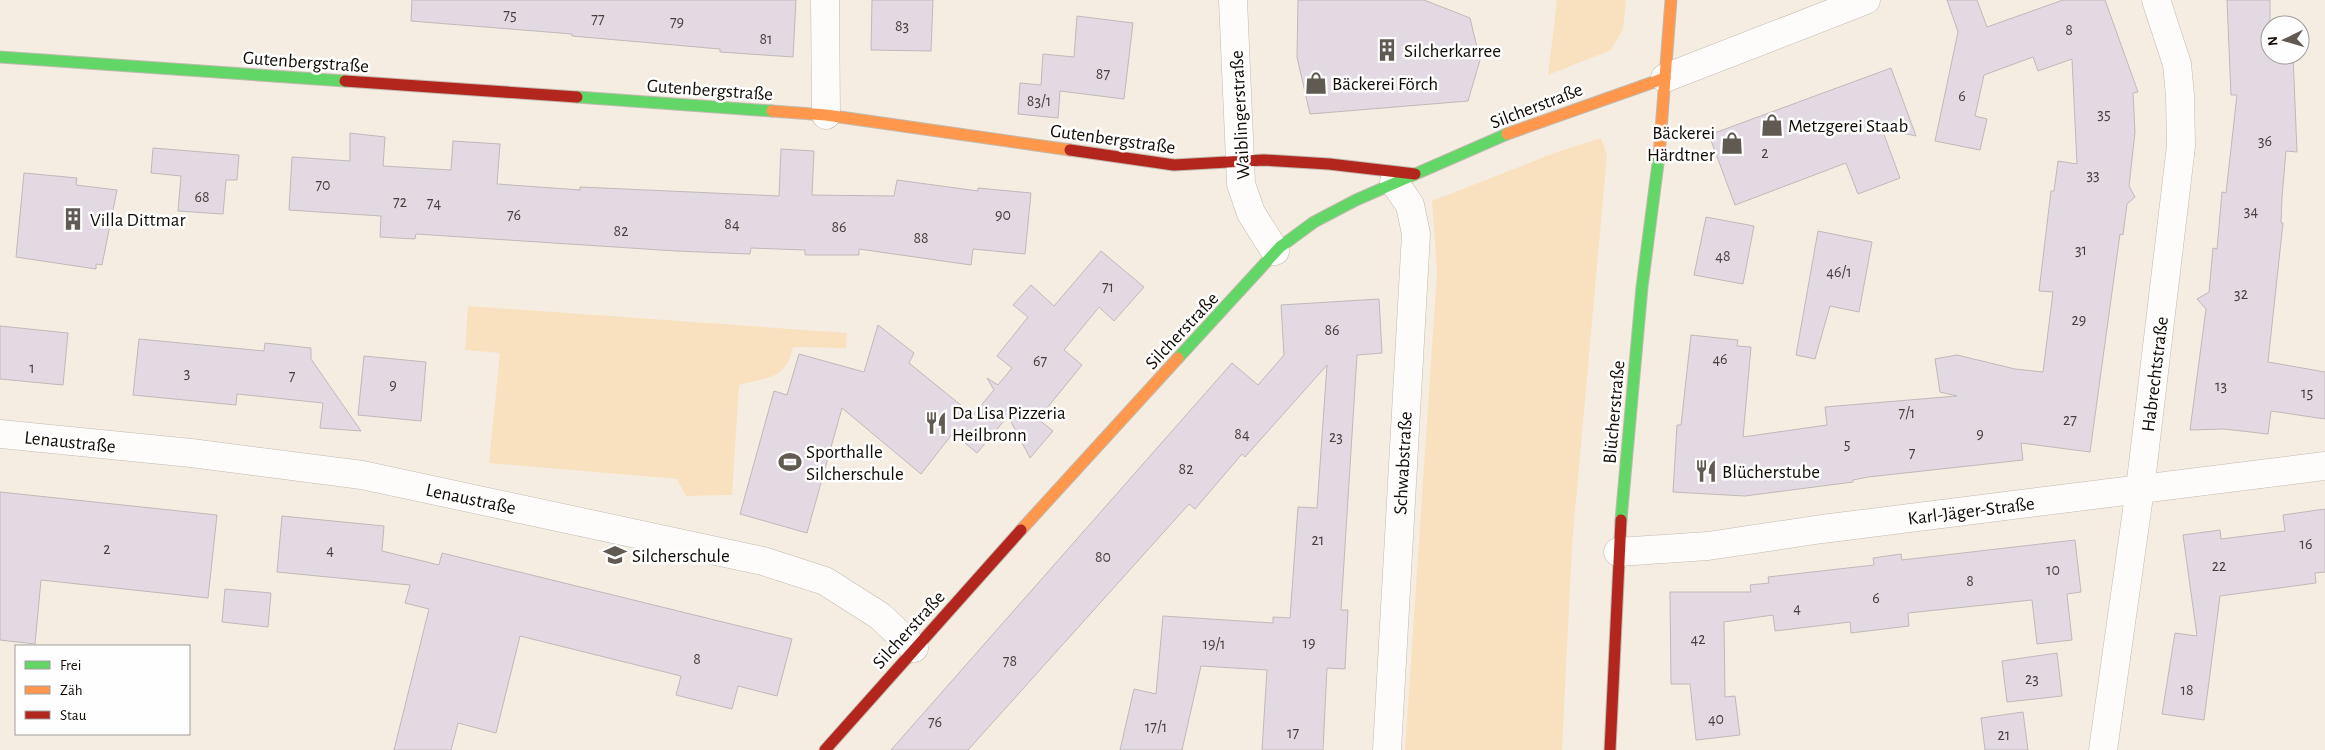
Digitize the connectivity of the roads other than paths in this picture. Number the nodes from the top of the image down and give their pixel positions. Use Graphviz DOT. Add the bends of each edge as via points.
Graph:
graph roads {
  1 [pos="825,0"];
  2 [pos="1232,0"];
  3 [pos="1671,0"];
  4 [pos="1866,0"];
  5 [pos="2156,0"];
  6 [pos="0,58"];
  7 [pos="1665,78"];
  8 [pos="826,115"];
  9 [pos="1241,160"];
  10 [pos="1405,178"];
  11 [pos="1275,251"];
  12 [pos="0,434"];
  13 [pos="2325,466"];
  14 [pos="2140,489"];
  15 [pos="1618,552"];
  16 [pos="914,648"];
  17 [pos="825,750"];
  18 [pos="1387,750"];
  19 [pos="1610,750"];
  20 [pos="2104,750"];
  1 -- 8 [label="street"];
  2 -- 9 [label="street, Waiblingerstraße"];
  3 -- 7 [label="street, Blücherstraße"];
  4 -- 7 [label="street"];
  5 -- 14 [label="street, Habrechtstraße" via="2177,64 2181,146"];
  6 -- 8 [label="street, Gutenbergstraße"];
  7 -- 10 [label="street, Silcherstraße" via="1490,141"];
  7 -- 15 [label="street, Blücherstraße"];
  8 -- 9 [label="street, Gutenbergstraße" via="1174,165 1196,166"];
  9 -- 10 [label="street, Gutenbergstraße" via="1300,161"];
  9 -- 11 [label="street, Waiblingerstraße" via="1241,184 1251,213"];
  10 -- 11 [label="street, Silcherstraße" via="1324,215"];
  10 -- 18 [label="street, Schwabstraße" via="1416,234"];
  11 -- 16 [label="street, Silcherstraße"];
  12 -- 16 [label="street, Lenaustraße" via="192,453 362,475 763,561 825,581 880,616"];
  13 -- 14 [label="street, Karl-Jäger-Straße"];
  14 -- 15 [label="street, Karl-Jäger-Straße" via="1708,546"];
  14 -- 20 [label="street, Habrechtstraße"];
  15 -- 19 [label="street, Blücherstraße"];
  16 -- 17 [label="street, Silcherstraße"];
}
